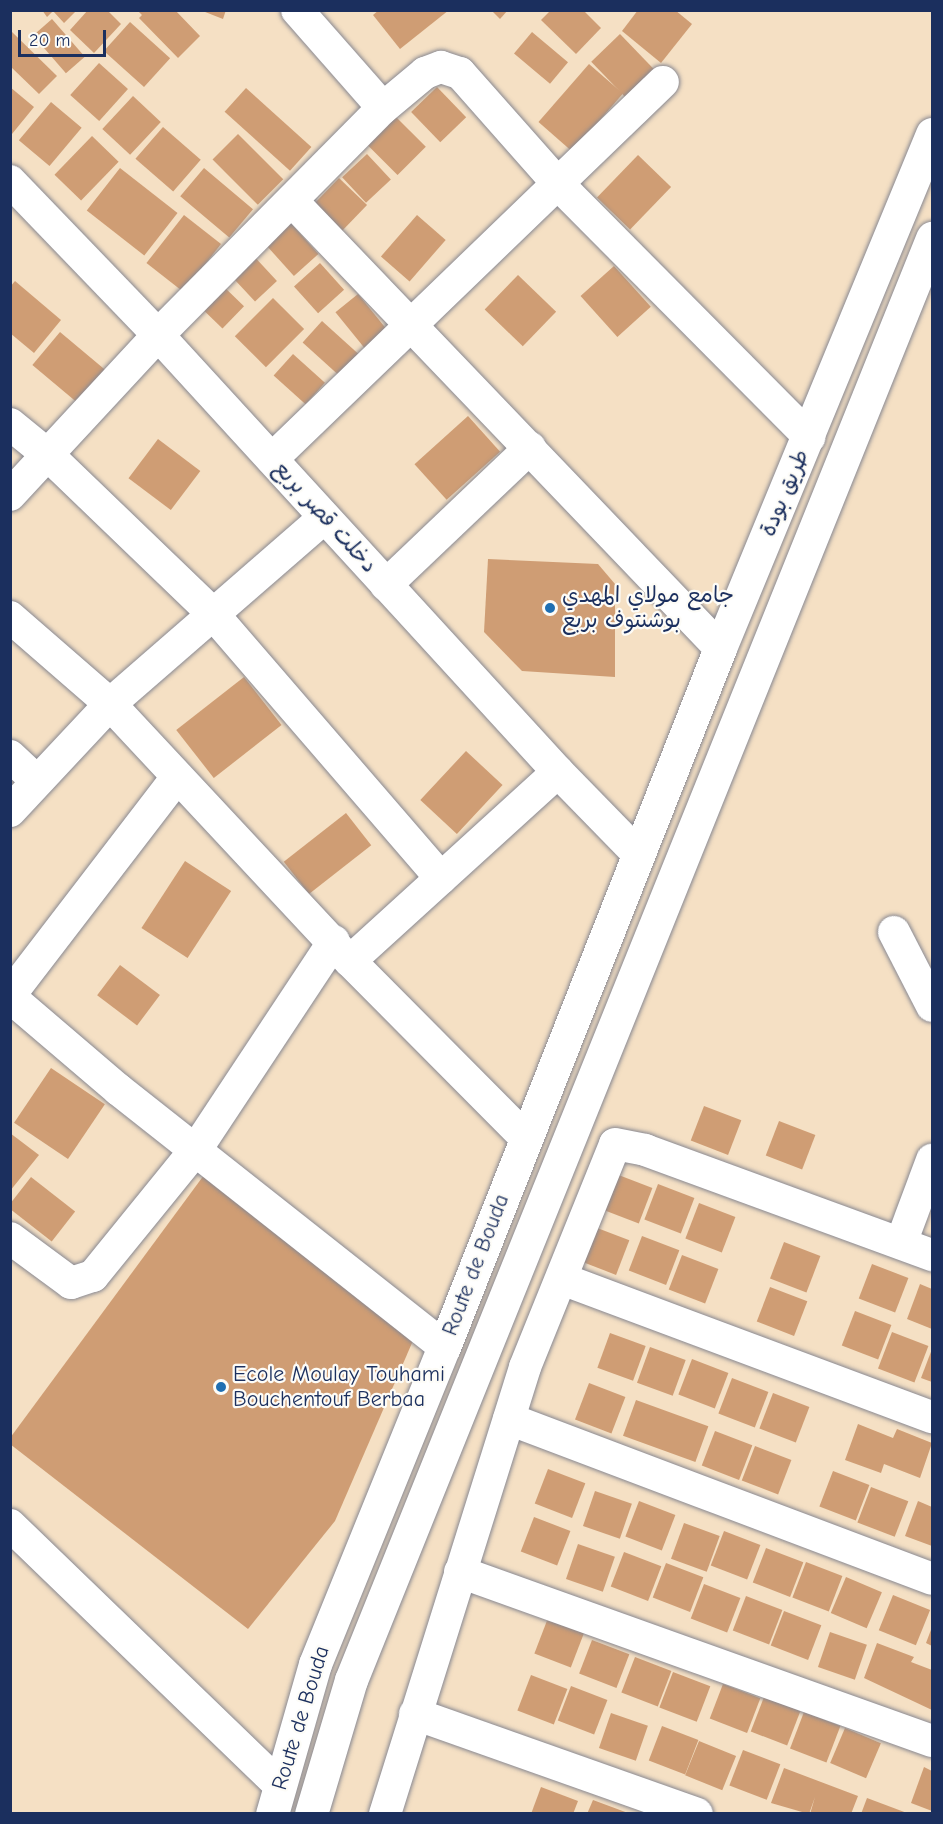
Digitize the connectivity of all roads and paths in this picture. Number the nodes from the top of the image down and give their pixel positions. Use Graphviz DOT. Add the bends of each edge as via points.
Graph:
graph roads {
  1 [pos="297,10"];
  2 [pos="663,82"];
  3 [pos="383,108"];
  4 [pos="933,134"];
  5 [pos="10,181"];
  6 [pos="560,186"];
  7 [pos="291,201"];
  8 [pos="933,238"];
  9 [pos="411,327"];
  10 [pos="158,335"];
  11 [pos="10,424"];
  12 [pos="809,437"];
  13 [pos="530,448"];
  14 [pos="48,454"];
  15 [pos="272,459"];
  16 [pos="10,495"];
  17 [pos="324,518"];
  18 [pos="386,585"];
  19 [pos="213,614"];
  20 [pos="10,617"];
  21 [pos="720,648"];
  22 [pos="110,704"];
  23 [pos="10,756"];
  24 [pos="558,772"];
  25 [pos="177,777"];
  26 [pos="36,780"];
  27 [pos="10,811"];
  28 [pos="639,854"];
  29 [pos="441,878"];
  30 [pos="673,887"];
  31 [pos="894,932"];
  32 [pos="342,951"];
  33 [pos="10,996"];
  34 [pos="933,1006"];
  35 [pos="525,1137"];
  36 [pos="197,1148"];
  37 [pos="933,1160"];
  38 [pos="10,1238"];
  39 [pos="902,1243"];
  40 [pos="933,1255"];
  41 [pos="562,1279"];
  42 [pos="444,1347"];
  43 [pos="933,1417"];
  44 [pos="509,1419"];
  45 [pos="10,1526"];
  46 [pos="460,1572"];
  47 [pos="933,1579"];
  48 [pos="415,1714"];
  49 [pos="933,1741"];
  50 [pos="276,1799"];
  51 [pos="316,1811"];
  52 [pos="385,1814"];
  53 [pos="697,1814"];
  1 -- 3 [label="street"];
  2 -- 6 [label="street"];
  3 -- 6 [label="street" via="425,73 450,68 460,73"];
  3 -- 7 [label="street"];
  4 -- 12 [label="main road, طريق بودة"];
  5 -- 10 [label="street, دخلت قصر بربع"];
  6 -- 9 [label="street"];
  6 -- 12 [label="street"];
  7 -- 9 [label="street"];
  7 -- 10 [label="street"];
  8 -- 30 [label="main road, طريق بودة"];
  9 -- 13 [label="street"];
  9 -- 15 [label="street"];
  10 -- 14 [label="street"];
  10 -- 15 [label="street, دخلت قصر بربع"];
  11 -- 14 [label="street"];
  12 -- 21 [label="main road, طريق بودة"];
  13 -- 18 [label="street"];
  13 -- 21 [label="street"];
  14 -- 16 [label="street"];
  14 -- 19 [label="street"];
  15 -- 17 [label="street, دخلت قصر بربع"];
  17 -- 18 [label="street, دخلت قصر بربع"];
  17 -- 19 [label="street"];
  18 -- 24 [label="street, دخلت قصر بربع"];
  19 -- 22 [label="street"];
  19 -- 29 [label="street"];
  20 -- 22 [label="street"];
  21 -- 28 [label="main road, طريق بودة"];
  22 -- 25 [label="street"];
  22 -- 26 [label="street"];
  23 -- 26 [label="street"];
  24 -- 28 [label="street, دخلت قصر بربع"];
  24 -- 29 [label="street"];
  25 -- 32 [label="street"];
  25 -- 33 [label="street"];
  26 -- 27 [label="street"];
  28 -- 35 [label="main road, Route de Bouda"];
  29 -- 32 [label="street"];
  30 -- 51 [label="main road, Route de Bouda" via="351,1680"];
  31 -- 34 [label="street"];
  32 -- 35 [label="street"];
  32 -- 36 [label="street"];
  33 -- 36 [label="street" via="119,1090"];
  35 -- 42 [label="main road, Route de Bouda"];
  36 -- 38 [label="street" via="86,1281 71,1283 53,1273"];
  36 -- 42 [label="street"];
  37 -- 39 [label="street"];
  39 -- 40 [label="street"];
  39 -- 41 [label="street" via="621,1143 615,1144 606,1159"];
  41 -- 43 [label="street"];
  41 -- 44 [label="street"];
  42 -- 50 [label="main road, Route de Bouda" via="315,1664"];
  44 -- 46 [label="street"];
  44 -- 47 [label="street"];
  45 -- 50 [label="street"];
  46 -- 48 [label="street"];
  46 -- 49 [label="street"];
  48 -- 52 [label="street"];
  48 -- 53 [label="street"];
  50 -- 51 [label="main road"];
}
